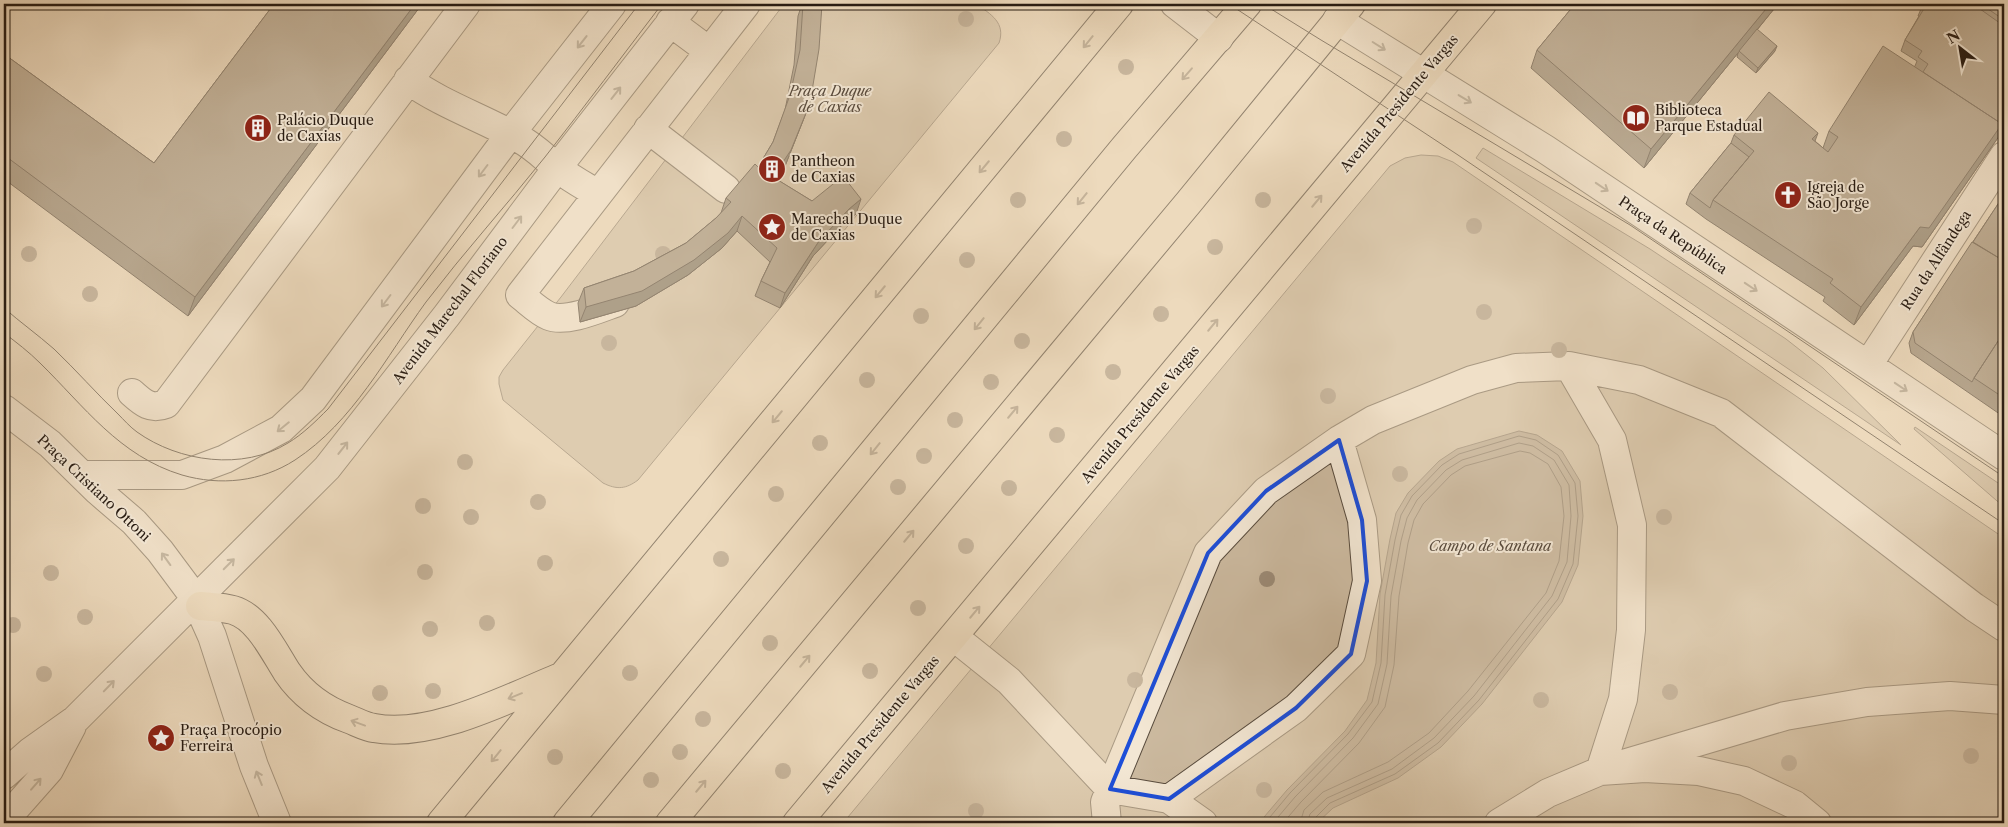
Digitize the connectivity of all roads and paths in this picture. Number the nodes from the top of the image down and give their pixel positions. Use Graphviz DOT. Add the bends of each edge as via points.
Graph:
graph roads {
  1 [pos="466,4"];
  2 [pos="612,4"];
  3 [pos="746,4"];
  4 [pos="1119,4"];
  5 [pos="1175,4"];
  6 [pos="1247,4"];
  7 [pos="1482,4"];
  8 [pos="1344,12"];
  9 [pos="678,13"];
  10 [pos="1219,38"];
  11 [pos="709,52"];
  12 [pos="1423,74"];
  13 [pos="408,80"];
  14 [pos="648,129"];
  15 [pos="511,133"];
  16 [pos="2004,156"];
  17 [pos="557,168"];
  18 [pos="726,189"];
  19 [pos="598,194"];
  20 [pos="638,294"];
  21 [pos="1868,365"];
  22 [pos="1569,366"];
  23 [pos="132,393"];
  24 [pos="4,409"];
  25 [pos="1338,440"];
  26 [pos="2004,456"];
  27 [pos="82,475"];
  28 [pos="197,602"];
  29 [pos="2004,628"];
  30 [pos="954,637"];
  31 [pos="560,678"];
  32 [pos="2004,700"];
  33 [pos="75,720"];
  34 [pos="1600,771"];
  35 [pos="4,775"];
  36 [pos="1110,789"];
  37 [pos="1169,799"];
  38 [pos="4,821"];
  39 [pos="277,823"];
  40 [pos="441,823"];
  41 [pos="567,823"];
  42 [pos="670,823"];
  43 [pos="797,823"];
  44 [pos="1107,823"];
  45 [pos="1203,823"];
  46 [pos="1499,823"];
  47 [pos="1817,823"];
  1 -- 13 [label="street"];
  2 -- 15 [label="street, one-way"];
  3 -- 11 [label="street"];
  4 -- 31 [label="main road, one-way"];
  5 -- 10 [label="street"];
  6 -- 10 [label="main road"];
  7 -- 12 [label="main road, Avenida Presidente Vargas"];
  8 -- 12 [label="street, Praça da República, one-way"];
  42 -- 8 [label="main road, one-way"];
  9 -- 11 [label="street"];
  17 -- 9 [label="street, Avenida Marechal Floriano, one-way"];
  10 -- 41 [label="main road, one-way" via="1124,148"];
  11 -- 14 [label="street"];
  12 -- 21 [label="street, Praça da República, one-way" via="1545,149"];
  30 -- 12 [label="main road, Avenida Presidente Vargas, one-way"];
  13 -- 15 [label="street" via="447,104"];
  13 -- 23 [label="street" via="166,404 157,407 145,404"];
  14 -- 18 [label="street"];
  14 -- 19 [label="street"];
  15 -- 17 [label="street" via="530,144"];
  15 -- 27 [label="street, one-way" via="313,399 281,429 225,459 182,475"];
  16 -- 21 [label="street, Rua da Alfândega"];
  17 -- 19 [label="street"];
  28 -- 17 [label="street, Avenida Marechal Floriano, one-way" via="327,468"];
  19 -- 20 [label="street" via="520,295 548,316 557,318 579,315"];
  21 -- 26 [label="street, Praça da República, one-way"];
  22 -- 25 [label="street" via="1516,368 1472,380 1373,420"];
  22 -- 29 [label="street" via="1638,380 1721,413"];
  22 -- 34 [label="street" via="1612,440 1632,525 1631,630 1623,699"];
  24 -- 27 [label="street, Praça Cristiano Ottoni" via="50,444"];
  25 -- 36 [label="street" via="1266,491 1208,553"];
  25 -- 37 [label="street" via="1362,520 1367,581 1351,654 1296,708"];
  28 -- 27 [label="street, Praça Cristiano Ottoni, one-way" via="134,522"];
  31 -- 28 [label="main road, one-way" via="438,723 404,729 374,728 337,715 313,700 288,673 268,640 251,621 235,610"];
  33 -- 28 [label="street, one-way"];
  39 -- 28 [label="street, one-way" via="254,766 212,636"];
  30 -- 36 [label="street" via="1009,681"];
  30 -- 43 [label="main road, Avenida Presidente Vargas"];
  31 -- 40 [label="main road, one-way"];
  32 -- 34 [label="street" via="1950,696 1867,702 1785,716"];
  33 -- 35 [label="street"];
  38 -- 33 [label="street, one-way" via="48,770"];
  34 -- 46 [label="street" via="1548,792"];
  34 -- 47 [label="street" via="1645,768 1699,771 1744,781 1795,805"];
  36 -- 37 [label="street"];
  36 -- 44 [label="street" via="1105,802"];
  37 -- 45 [label="street"];
}
